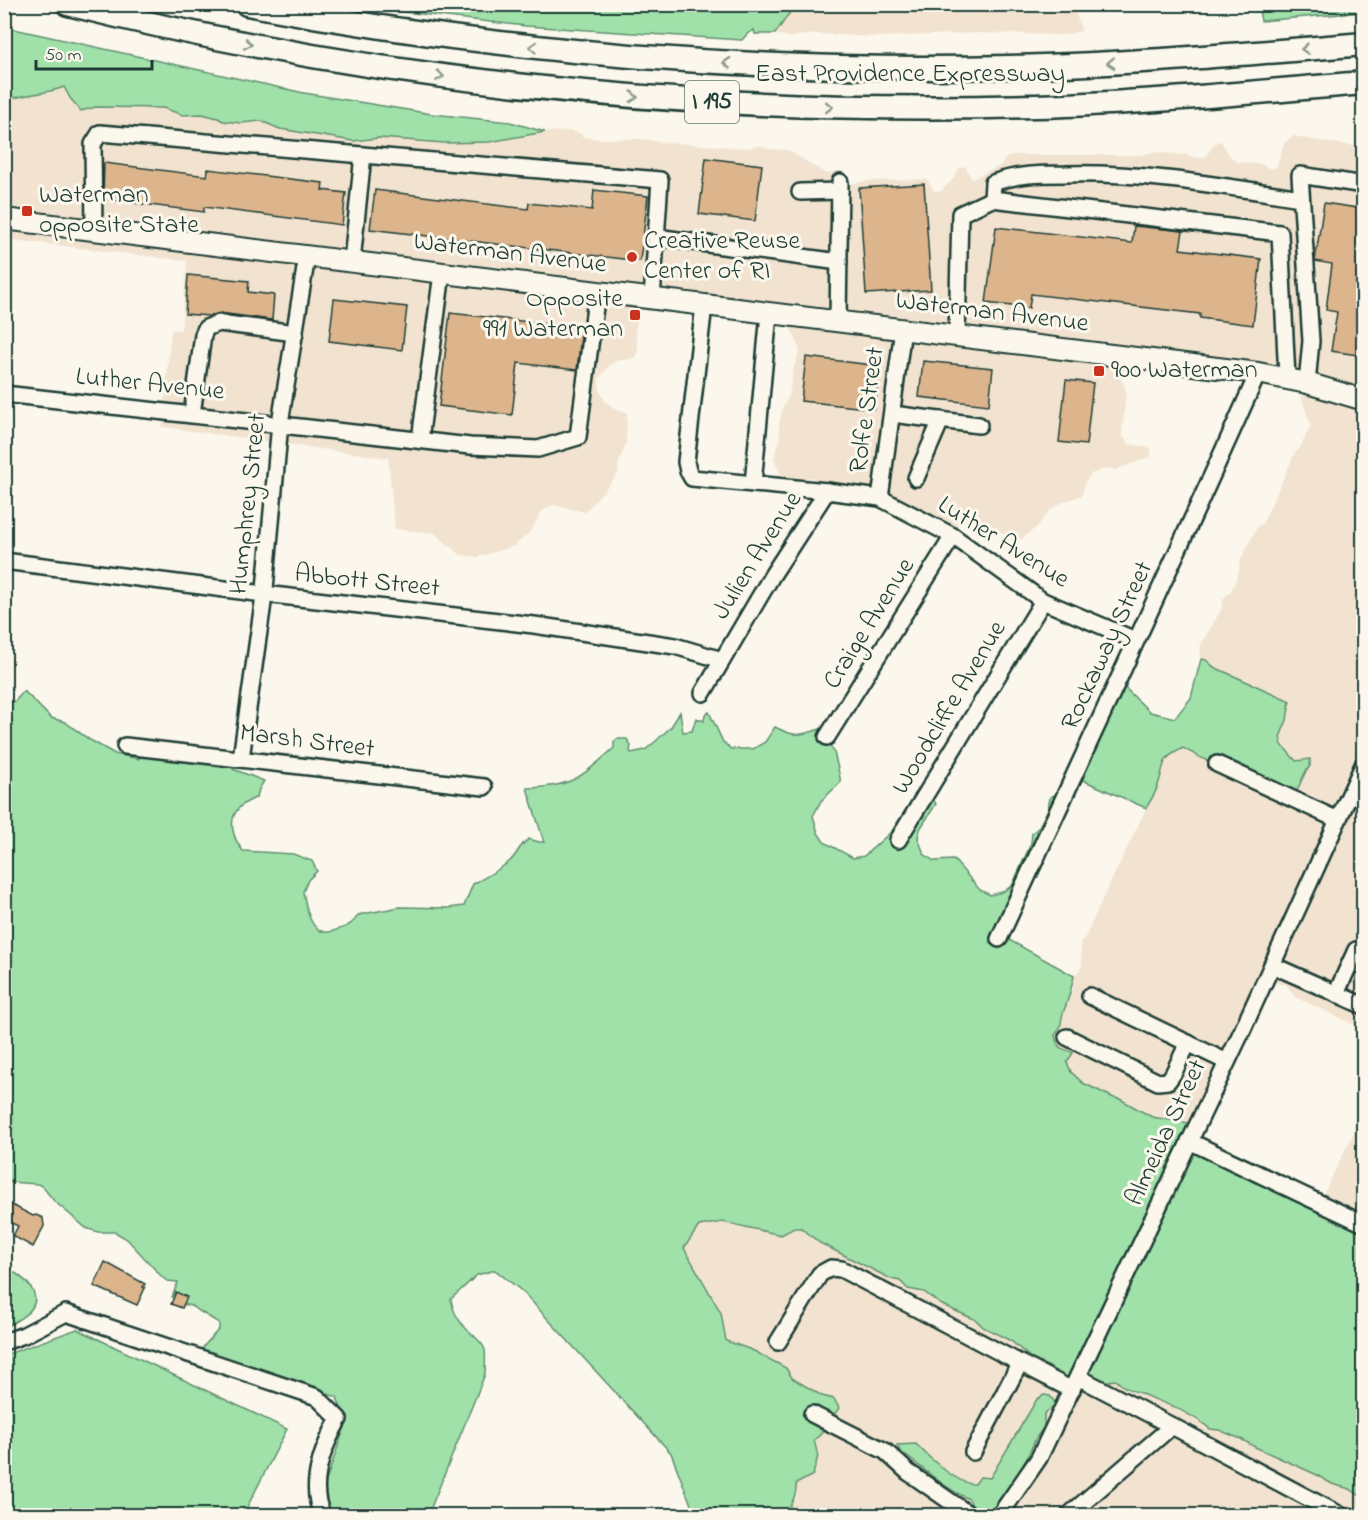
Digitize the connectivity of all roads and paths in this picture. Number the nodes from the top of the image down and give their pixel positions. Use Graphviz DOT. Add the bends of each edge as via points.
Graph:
graph roads {
  1 [pos="68,4"];
  2 [pos="247,4"];
  3 [pos="1364,44"];
  4 [pos="1364,83"];
  5 [pos="363,155"];
  6 [pos="1364,185"];
  7 [pos="800,192"];
  8 [pos="1301,198"];
  9 [pos="992,199"];
  10 [pos="4,219"];
  11 [pos="94,230"];
  12 [pos="1304,231"];
  13 [pos="1280,232"];
  14 [pos="656,237"];
  15 [pos="307,256"];
  16 [pos="352,261"];
  17 [pos="839,262"];
  18 [pos="442,273"];
  19 [pos="597,292"];
  20 [pos="652,298"];
  21 [pos="704,305"];
  22 [pos="769,313"];
  23 [pos="838,321"];
  24 [pos="903,329"];
  25 [pos="295,333"];
  26 [pos="957,336"];
  27 [pos="1258,373"];
  28 [pos="1287,378"];
  29 [pos="1307,383"];
  30 [pos="4,394"];
  31 [pos="1364,400"];
  32 [pos="192,414"];
  33 [pos="892,414"];
  34 [pos="941,420"];
  35 [pos="280,423"];
  36 [pos="979,425"];
  37 [pos="420,440"];
  38 [pos="916,478"];
  39 [pos="753,484"];
  40 [pos="827,491"];
  41 [pos="880,498"];
  42 [pos="953,536"];
  43 [pos="4,561"];
  44 [pos="264,594"];
  45 [pos="1043,601"];
  46 [pos="1135,640"];
  47 [pos="722,660"];
  48 [pos="703,693"];
  49 [pos="827,737"];
  50 [pos="125,746"];
  51 [pos="241,758"];
  52 [pos="1364,763"];
  53 [pos="1217,764"];
  54 [pos="1360,780"];
  55 [pos="484,787"];
  56 [pos="1338,820"];
  57 [pos="897,840"];
  58 [pos="999,939"];
  59 [pos="1356,950"];
  60 [pos="1272,965"];
  61 [pos="1336,994"];
  62 [pos="1090,996"];
  63 [pos="1364,1006"];
  64 [pos="1067,1037"];
  65 [pos="1188,1043"];
  66 [pos="1227,1062"];
  67 [pos="1189,1141"];
  68 [pos="1364,1224"];
  69 [pos="4,1342"];
  70 [pos="778,1342"];
  71 [pos="1020,1363"];
  72 [pos="1075,1384"];
  73 [pos="812,1414"];
  74 [pos="1172,1426"];
  75 [pos="973,1452"];
  76 [pos="323,1515"];
  77 [pos="970,1515"];
  78 [pos="999,1515"];
  79 [pos="1068,1515"];
  80 [pos="1342,1515"];
  1 -- 4 [label="highway, East Providence Expressway / I 195, one-way" via="360,64 518,86 669,100 830,107 1027,106"];
  3 -- 2 [label="highway, East Providence Expressway / I 195, one-way" via="1093,64 810,67 528,47 360,25"];
  5 -- 11 [label="street" via="100,133 93,144"];
  5 -- 14 [label="street" via="660,180"];
  5 -- 16 [label="street"];
  6 -- 8 [label="street" via="1300,175"];
  7 -- 17 [label="street" via="840,186"];
  8 -- 9 [label="street" via="1099,173 1007,177 993,183"];
  8 -- 12 [label="street"];
  9 -- 13 [label="street"];
  9 -- 26 [label="street" via="960,214"];
  10 -- 11 [label="main road, Waterman Avenue"];
  11 -- 15 [label="main road, Waterman Avenue"];
  12 -- 13 [label="street"];
  12 -- 29 [label="street" via="1311,341"];
  13 -- 28 [label="street"];
  14 -- 17 [label="street"];
  14 -- 20 [label="street"];
  15 -- 16 [label="main road, Waterman Avenue"];
  15 -- 25 [label="street, Humphrey Street"];
  16 -- 18 [label="main road, Waterman Avenue"];
  17 -- 23 [label="street"];
  18 -- 19 [label="main road, Waterman Avenue"];
  18 -- 37 [label="street"];
  19 -- 20 [label="main road, Waterman Avenue"];
  19 -- 37 [label="street, Luther Avenue" via="578,437 538,449"];
  20 -- 21 [label="main road, Waterman Avenue"];
  21 -- 22 [label="main road, Waterman Avenue"];
  21 -- 39 [label="street" via="688,471 693,478"];
  22 -- 23 [label="main road, Waterman Avenue"];
  22 -- 39 [label="street"];
  23 -- 24 [label="main road, Waterman Avenue"];
  24 -- 26 [label="main road, Waterman Avenue"];
  24 -- 33 [label="street, Rolfe Street"];
  25 -- 32 [label="street" via="219,323 206,328"];
  25 -- 35 [label="street, Humphrey Street"];
  26 -- 27 [label="main road, Waterman Avenue"];
  27 -- 28 [label="main road, Waterman Avenue"];
  27 -- 46 [label="street, Rockaway Street"];
  28 -- 29 [label="main road, Waterman Avenue"];
  29 -- 31 [label="main road, Waterman Avenue"];
  30 -- 32 [label="street, Luther Avenue"];
  32 -- 35 [label="street, Luther Avenue"];
  33 -- 34 [label="street"];
  33 -- 41 [label="street, Rolfe Street"];
  34 -- 36 [label="street"];
  34 -- 38 [label="street"];
  35 -- 37 [label="street, Luther Avenue"];
  35 -- 44 [label="street, Humphrey Street"];
  39 -- 40 [label="street"];
  40 -- 41 [label="street, Julien Avenue"];
  40 -- 47 [label="street, Julien Avenue"];
  41 -- 42 [label="street, Luther Avenue"];
  42 -- 45 [label="street, Luther Avenue"];
  42 -- 49 [label="street, Craige Avenue"];
  43 -- 44 [label="street, Abbott Street"];
  44 -- 47 [label="street, Abbott Street" via="534,625 675,646"];
  44 -- 51 [label="street, Humphrey Street"];
  45 -- 46 [label="street, Luther Avenue"];
  45 -- 57 [label="street, Woodcliffe Avenue"];
  46 -- 58 [label="street, Rockaway Street"];
  47 -- 48 [label="street, Julien Avenue"];
  50 -- 51 [label="street, Marsh Street"];
  51 -- 55 [label="street, Marsh Street"];
  52 -- 54 [label="street, Almeida Street"];
  53 -- 56 [label="street"];
  54 -- 56 [label="street, Almeida Street"];
  56 -- 60 [label="street, Almeida Street"];
  59 -- 61 [label="street"];
  60 -- 61 [label="street"];
  60 -- 66 [label="street, Almeida Street"];
  61 -- 63 [label="street"];
  62 -- 65 [label="street"];
  64 -- 65 [label="street" via="1158,1082 1168,1081"];
  65 -- 66 [label="street"];
  66 -- 67 [label="street, Almeida Street"];
  67 -- 68 [label="street"];
  67 -- 72 [label="street, Almeida Street"];
  69 -- 76 [label="street" via="66,1313 317,1397 339,1419 327,1440 316,1477"];
  70 -- 71 [label="street" via="820,1274 831,1268 841,1269"];
  71 -- 72 [label="street"];
  71 -- 75 [label="street"];
  72 -- 74 [label="street"];
  72 -- 78 [label="street, Almeida Street" via="1039,1458"];
  73 -- 77 [label="street" via="885,1451"];
  74 -- 79 [label="street"];
  74 -- 80 [label="street"];
}
